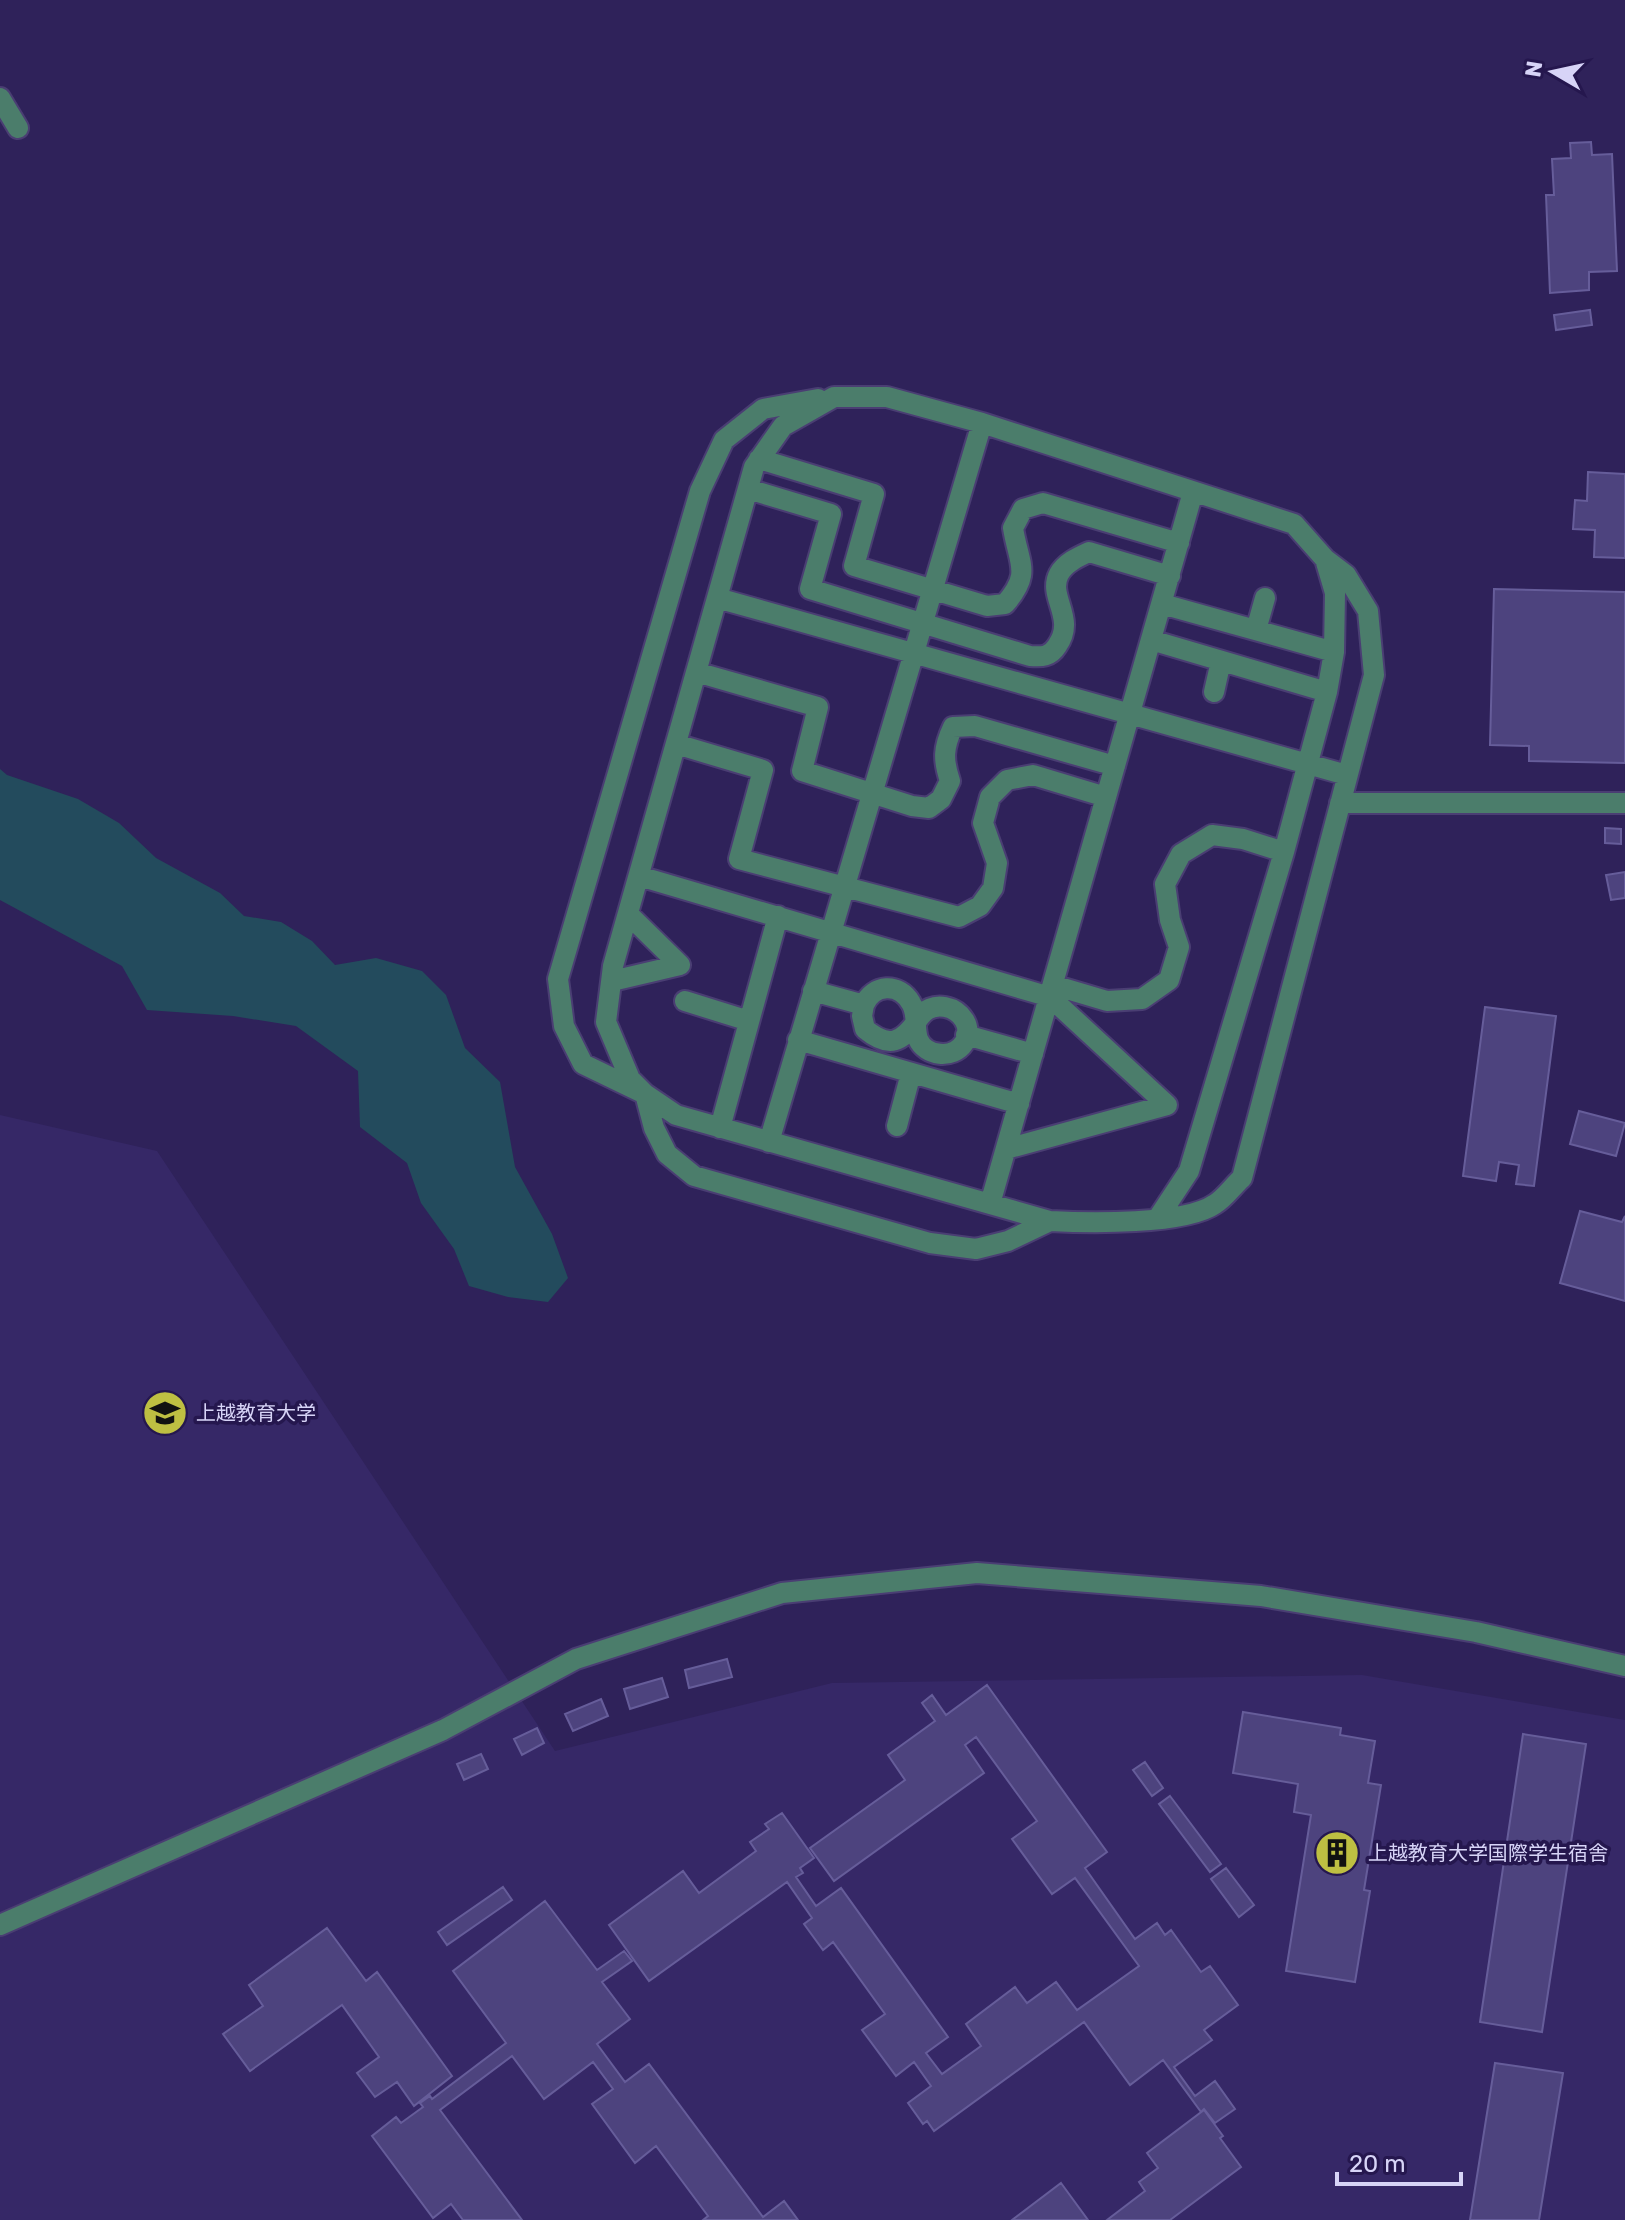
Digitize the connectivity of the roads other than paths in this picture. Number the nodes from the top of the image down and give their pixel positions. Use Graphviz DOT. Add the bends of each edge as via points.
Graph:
graph roads {
  1 [pos="0,98"];
  2 [pos="18,128"];
  3 [pos="834,397"];
  4 [pos="982,423"];
  5 [pos="759,459"];
  6 [pos="748,489"];
  7 [pos="1193,492"];
  8 [pos="1179,543"];
  9 [pos="1325,559"];
  10 [pos="1170,576"];
  11 [pos="931,589"];
  12 [pos="717,598"];
  13 [pos="1265,598"];
  14 [pos="1162,604"];
  15 [pos="920,625"];
  16 [pos="1256,630"];
  17 [pos="1151,640"];
  18 [pos="1334,652"];
  19 [pos="912,653"];
  20 [pos="1221,661"];
  21 [pos="696,672"];
  22 [pos="1214,692"];
  23 [pos="1327,692"];
  24 [pos="1131,714"];
  25 [pos="676,744"];
  26 [pos="1308,764"];
  27 [pos="1115,766"];
  28 [pos="1347,775"];
  29 [pos="871,793"];
  30 [pos="1106,797"];
  31 [pos="1340,803"];
  32 [pos="1625,803"];
  33 [pos="1284,852"];
  34 [pos="639,876"];
  35 [pos="843,888"];
  36 [pos="628,914"];
  37 [pos="778,916"];
  38 [pos="830,931"];
  39 [pos="612,981"];
  40 [pos="813,991"];
  41 [pos="1051,991"];
  42 [pos="685,1001"];
  43 [pos="864,1005"];
  44 [pos="749,1021"];
  45 [pos="915,1024"];
  46 [pos="966,1035"];
  47 [pos="798,1040"];
  48 [pos="1033,1054"];
  49 [pos="911,1073"];
  50 [pos="645,1094"];
  51 [pos="1019,1104"];
  52 [pos="897,1126"];
  53 [pos="720,1128"];
  54 [pos="769,1142"];
  55 [pos="1006,1149"];
  56 [pos="990,1204"];
  57 [pos="1158,1218"];
  58 [pos="1050,1221"];
  59 [pos="1625,1666"];
  60 [pos="0,1925"];
  1 -- 2 [label="street"];
  3 -- 4 [label="street" via="887,397"];
  3 -- 5 [label="street" via="783,426"];
  3 -- 50 [label="street" via="763,409 724,440 700,491 558,979 564,1026 583,1064"];
  4 -- 7 [label="street"];
  4 -- 11 [label="street"];
  5 -- 6 [label="street"];
  5 -- 11 [label="street" via="874,494 854,566"];
  6 -- 12 [label="street"];
  6 -- 15 [label="street" via="831,514 810,589"];
  7 -- 8 [label="street"];
  7 -- 9 [label="street" via="1294,524"];
  8 -- 10 [label="street"];
  8 -- 11 [label="street" via="1043,503 1023,509 1013,528 1022,567 1019,588 1005,604 987,606"];
  9 -- 18 [label="street" via="1335,593"];
  9 -- 28 [label="street" via="1346,575 1368,611 1374,675"];
  10 -- 14 [label="street"];
  10 -- 15 [label="street" via="1089,552 1072,560 1059,574 1056,590 1064,636 1044,657"];
  11 -- 15 [label="street"];
  12 -- 19 [label="street"];
  12 -- 21 [label="street"];
  13 -- 16 [label="street"];
  14 -- 16 [label="street"];
  14 -- 17 [label="street"];
  15 -- 19 [label="street"];
  16 -- 18 [label="street"];
  17 -- 20 [label="street"];
  17 -- 24 [label="street"];
  18 -- 23 [label="street"];
  19 -- 24 [label="street"];
  19 -- 29 [label="street"];
  20 -- 22 [label="street"];
  20 -- 23 [label="street"];
  21 -- 25 [label="street"];
  21 -- 29 [label="street" via="818,707 802,771"];
  23 -- 26 [label="street"];
  24 -- 26 [label="street"];
  24 -- 27 [label="street"];
  25 -- 34 [label="street"];
  25 -- 35 [label="street" via="763,770 739,859"];
  26 -- 28 [label="street"];
  26 -- 33 [label="street"];
  27 -- 29 [label="street" via="975,726 953,727 943,761 950,781 941,799 929,808"];
  27 -- 30 [label="street"];
  28 -- 31 [label="street"];
  29 -- 35 [label="street"];
  30 -- 35 [label="street" via="1033,775 1007,780 990,797 983,823 997,863 993,888 980,906 959,917"];
  30 -- 41 [label="street"];
  31 -- 32 [label="street"];
  31 -- 57 [label="street" via="1242,1178 1215,1205"];
  33 -- 41 [label="street" via="1212,835 1181,854 1165,884 1179,947 1169,980 1142,999 1107,1001"];
  33 -- 57 [label="street" via="1189,1171"];
  34 -- 36 [label="street"];
  34 -- 37 [label="street"];
  35 -- 38 [label="street"];
  36 -- 39 [label="street"];
  36 -- 39 [label="street" via="680,965"];
  37 -- 38 [label="street"];
  37 -- 44 [label="street"];
  38 -- 40 [label="street"];
  38 -- 41 [label="street"];
  39 -- 50 [label="street" via="606,1022 630,1079"];
  40 -- 43 [label="street"];
  40 -- 47 [label="street"];
  41 -- 48 [label="street"];
  41 -- 55 [label="street" via="1167,1105"];
  42 -- 44 [label="street"];
  43 -- 45 [label="street" via="879,988 900,992 910,1001"];
  43 -- 45 [label="street" via="865,1029 883,1041 902,1038"];
  44 -- 53 [label="street"];
  45 -- 46 [label="street" via="921,1014 941,1006 962,1015"];
  45 -- 46 [label="street" via="928,1051 952,1052"];
  46 -- 48 [label="street"];
  47 -- 49 [label="street"];
  47 -- 54 [label="street"];
  48 -- 51 [label="street"];
  49 -- 51 [label="street"];
  49 -- 52 [label="street"];
  50 -- 53 [label="street" via="676,1115"];
  50 -- 58 [label="street" via="667,1154 694,1176 930,1243 976,1249"];
  51 -- 55 [label="street"];
  53 -- 54 [label="street"];
  54 -- 56 [label="street"];
  55 -- 56 [label="street"];
  56 -- 58 [label="street"];
  57 -- 58 [label="street" via="1099,1224"];
  59 -- 60 [label="street" via="1476,1632 1245,1595 977,1573 782,1593 576,1659 443,1730"];
}
